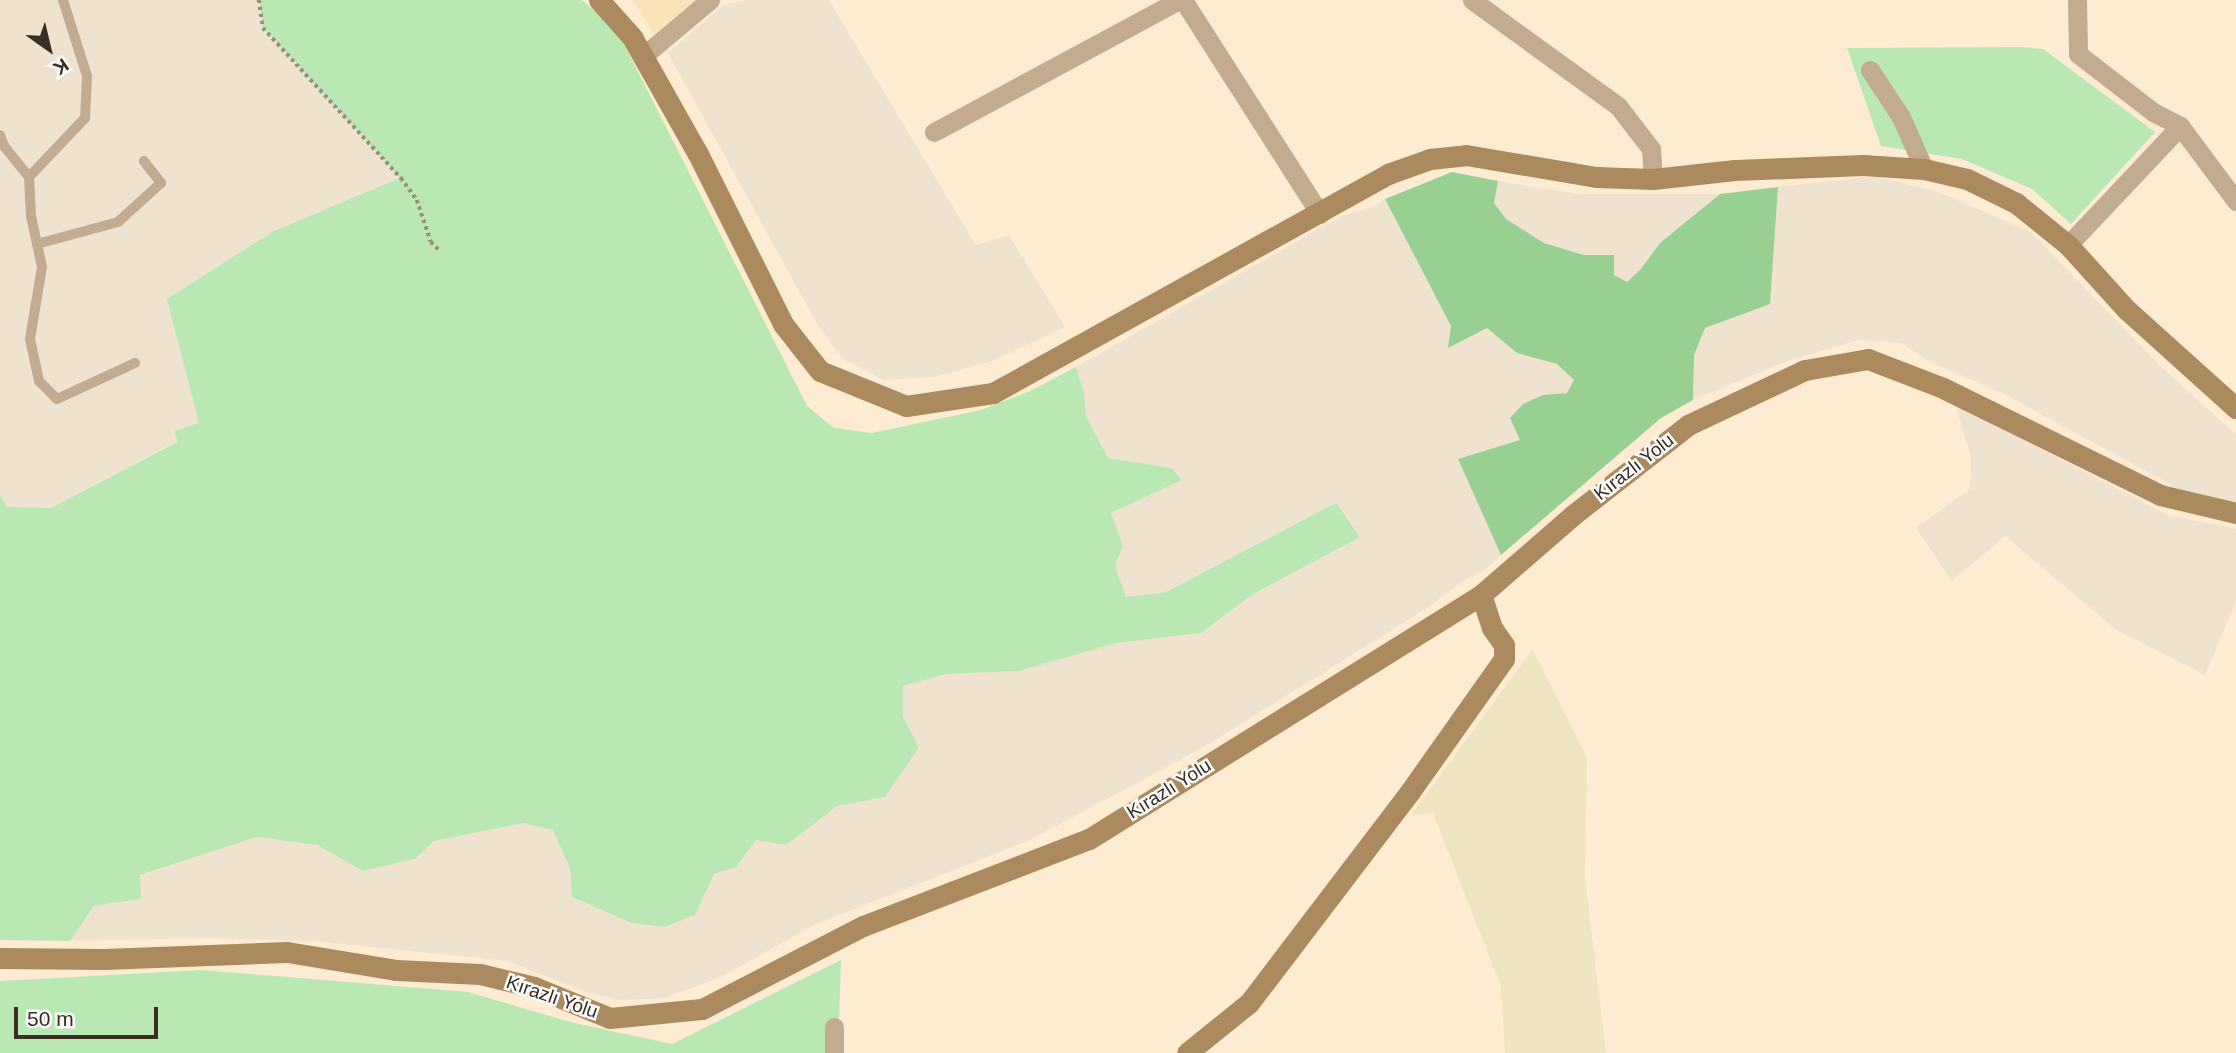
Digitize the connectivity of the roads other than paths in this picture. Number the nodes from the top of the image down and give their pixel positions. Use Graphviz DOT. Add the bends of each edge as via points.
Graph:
graph roads {
  1 [pos="63,0"];
  2 [pos="599,0"];
  3 [pos="710,0"];
  4 [pos="1181,0"];
  5 [pos="1472,0"];
  6 [pos="2077,0"];
  7 [pos="642,57"];
  8 [pos="1870,70"];
  9 [pos="2180,126"];
  10 [pos="934,132"];
  11 [pos="0,135"];
  12 [pos="144,161"];
  13 [pos="1924,169"];
  14 [pos="29,177"];
  15 [pos="1653,178"];
  16 [pos="2236,201"];
  17 [pos="1320,214"];
  18 [pos="37,244"];
  19 [pos="2068,245"];
  20 [pos="135,363"];
  21 [pos="2236,408"];
  22 [pos="2236,513"];
  23 [pos="1481,595"];
  24 [pos="0,958"];
  25 [pos="834,1027"];
  26 [pos="834,1053"];
  27 [pos="1187,1053"];
  1 -- 14 [label="lane" via="87,76 85,118"];
  2 -- 7 [label="street" via="632,37"];
  3 -- 7 [label="street"];
  4 -- 10 [label="street"];
  4 -- 17 [label="street"];
  5 -- 15 [label="street" via="1618,106 1651,149"];
  6 -- 9 [label="street" via="2078,54 2153,112"];
  7 -- 17 [label="street" via="698,154 783,324 820,371 906,406 993,393"];
  8 -- 13 [label="street" via="1901,117"];
  9 -- 16 [label="street"];
  9 -- 19 [label="street"];
  11 -- 14 [label="lane"];
  12 -- 18 [label="lane" via="161,183 118,222"];
  13 -- 15 [label="street" via="1863,165"];
  13 -- 19 [label="street" via="1967,179 2016,203"];
  14 -- 18 [label="lane"];
  15 -- 17 [label="street" via="1596,177 1466,155 1430,159 1388,174"];
  18 -- 20 [label="lane" via="42,267 30,339 39,381 57,399"];
  19 -- 21 [label="street" via="2127,310"];
  22 -- 23 [label="street, Kırazlı Yolu" via="2160,495 1943,388 1868,359 1805,370 1688,425"];
  23 -- 24 [label="street, Kırazlı Yolu" via="1088,839 863,926 702,1009 610,1018 534,987 480,974 396,970 287,952"];
  23 -- 27 [label="street" via="1492,628 1504,645 1504,659 1249,1003"];
  25 -- 26 [label="street"];
}
